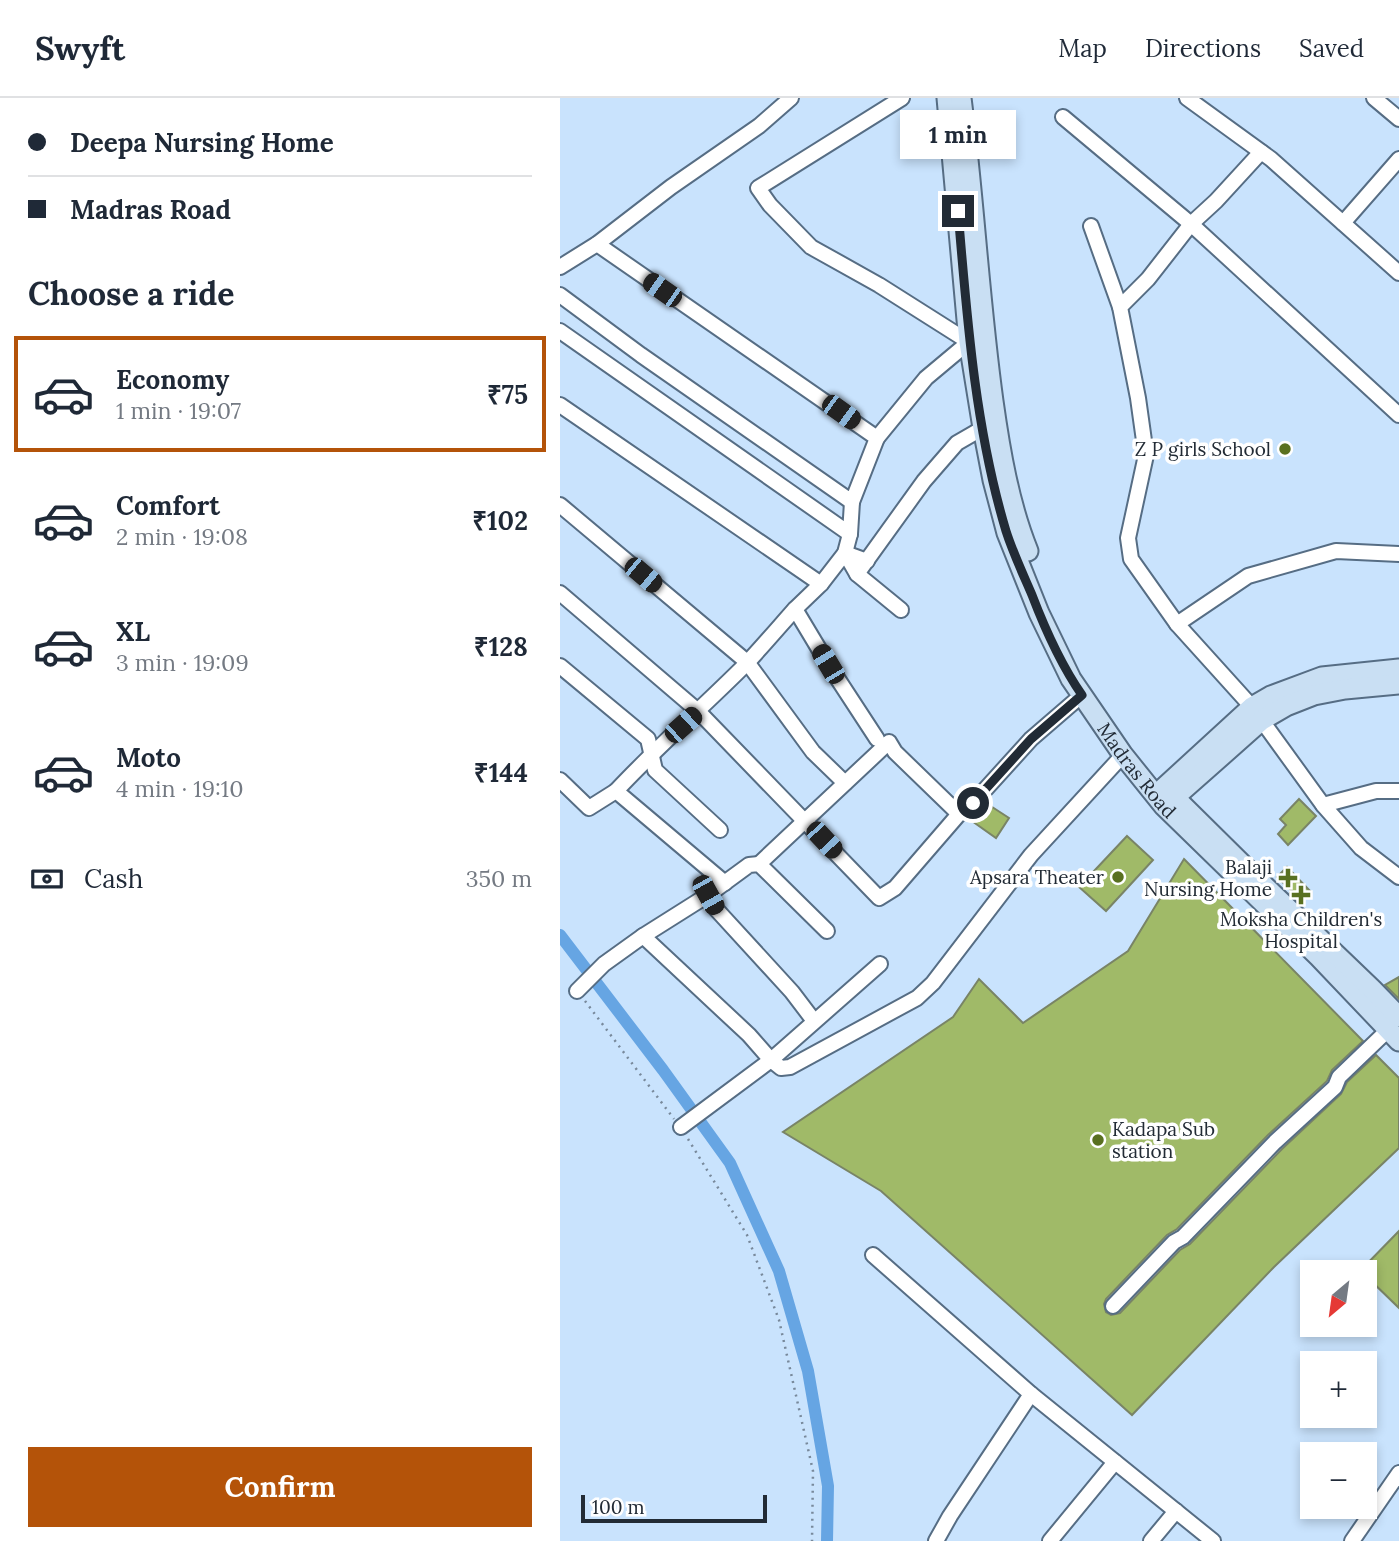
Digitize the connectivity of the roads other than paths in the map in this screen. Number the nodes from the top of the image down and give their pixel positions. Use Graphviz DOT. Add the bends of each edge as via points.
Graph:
graph roads {
  1 [pos="791,98"];
  2 [pos="902,98"];
  3 [pos="947,98"];
  4 [pos="961,98"];
  5 [pos="1187,98"];
  6 [pos="1374,98"];
  7 [pos="1063,117"];
  8 [pos="1399,119"];
  9 [pos="1261,152"];
  10 [pos="1399,159"];
  11 [pos="1343,223"];
  12 [pos="1191,224"];
  13 [pos="1090,226"];
  14 [pos="597,244"];
  15 [pos="560,267"];
  16 [pos="1399,273"];
  17 [pos="560,295"];
  18 [pos="1119,307"];
  19 [pos="560,331"];
  20 [pos="969,342"];
  21 [pos="560,405"];
  22 [pos="1399,415"];
  23 [pos="990,430"];
  24 [pos="877,438"];
  25 [pos="852,502"];
  26 [pos="560,505"];
  27 [pos="850,534"];
  28 [pos="845,553"];
  29 [pos="1399,554"];
  30 [pos="867,561"];
  31 [pos="857,574"];
  32 [pos="821,584"];
  33 [pos="560,593"];
  34 [pos="795,608"];
  35 [pos="901,610"];
  36 [pos="1177,624"];
  37 [pos="747,663"];
  38 [pos="560,666"];
  39 [pos="1399,669"];
  40 [pos="1399,684"];
  41 [pos="1082,695"];
  42 [pos="698,711"];
  43 [pos="1257,713"];
  44 [pos="877,739"];
  45 [pos="651,754"];
  46 [pos="1122,755"];
  47 [pos="560,780"];
  48 [pos="845,783"];
  49 [pos="617,791"];
  50 [pos="1399,791"];
  51 [pos="1164,796"];
  52 [pos="1323,805"];
  53 [pos="959,814"];
  54 [pos="806,820"];
  55 [pos="720,830"];
  56 [pos="759,864"];
  57 [pos="1399,877"];
  58 [pos="725,883"];
  59 [pos="708,895"];
  60 [pos="827,931"];
  61 [pos="643,936"];
  62 [pos="880,964"];
  63 [pos="587,981"];
  64 [pos="814,1021"];
  65 [pos="1395,1029"];
  66 [pos="771,1060"];
  67 [pos="681,1128"];
  68 [pos="873,1255"];
  69 [pos="1113,1306"];
  70 [pos="1031,1394"];
  71 [pos="1115,1462"];
  72 [pos="1399,1473"];
  73 [pos="1176,1511"];
  74 [pos="936,1541"];
  75 [pos="1050,1541"];
  76 [pos="1151,1541"];
  77 [pos="1213,1541"];
  78 [pos="1352,1541"];
  1 -- 14 [label="street"];
  2 -- 20 [label="street" via="758,188 811,247"];
  3 -- 20 [label="main road, Madras Road"];
  4 -- 23 [label="main road"];
  5 -- 9 [label="street"];
  6 -- 8 [label="street"];
  7 -- 12 [label="street"];
  9 -- 11 [label="street"];
  9 -- 12 [label="street"];
  10 -- 11 [label="street"];
  11 -- 16 [label="street"];
  12 -- 18 [label="street" via="1149,279"];
  12 -- 22 [label="street"];
  13 -- 18 [label="street"];
  14 -- 15 [label="street"];
  14 -- 24 [label="street"];
  17 -- 25 [label="street"];
  18 -- 36 [label="street" via="1146,455 1128,538 1131,559"];
  19 -- 27 [label="street"];
  20 -- 23 [label="main road, Madras Road"];
  20 -- 24 [label="street" via="926,379"];
  21 -- 32 [label="street"];
  23 -- 30 [label="street" via="957,443"];
  23 -- 41 [label="main road, Madras Road" via="993,481 1007,533 1039,612"];
  23 -- 51 [label="main road" via="1022,536 1084,680"];
  24 -- 25 [label="street"];
  25 -- 27 [label="street"];
  26 -- 37 [label="street"];
  27 -- 28 [label="street"];
  28 -- 30 [label="street"];
  28 -- 31 [label="street"];
  28 -- 32 [label="street"];
  29 -- 36 [label="street" via="1336,551 1248,576"];
  30 -- 31 [label="street"];
  31 -- 35 [label="street"];
  32 -- 34 [label="street"];
  33 -- 42 [label="street"];
  34 -- 37 [label="street"];
  34 -- 44 [label="street"];
  36 -- 43 [label="street"];
  37 -- 42 [label="street"];
  37 -- 48 [label="street" via="813,752"];
  38 -- 45 [label="street" via="648,739"];
  39 -- 43 [label="main road" via="1322,677 1293,687"];
  40 -- 43 [label="main road" via="1314,695"];
  41 -- 46 [label="main road, Madras Road"];
  41 -- 53 [label="street" via="1031,739"];
  42 -- 45 [label="street"];
  42 -- 54 [label="street"];
  43 -- 51 [label="main road"];
  43 -- 52 [label="street"];
  45 -- 49 [label="street"];
  45 -- 55 [label="street" via="655,770"];
  46 -- 51 [label="main road, Madras Road"];
  46 -- 66 [label="street" via="1031,855 917,998 790,1068"];
  47 -- 49 [label="street" via="589,808"];
  48 -- 53 [label="street" via="890,742"];
  48 -- 54 [label="street"];
  49 -- 58 [label="street"];
  50 -- 52 [label="street"];
  51 -- 65 [label="main road" via="1372,989"];
  52 -- 57 [label="street" via="1360,848"];
  53 -- 54 [label="street" via="895,888 879,898"];
  54 -- 56 [label="street"];
  56 -- 58 [label="street" via="749,865"];
  56 -- 60 [label="street"];
  58 -- 59 [label="street"];
  59 -- 61 [label="street"];
  59 -- 64 [label="street"];
  61 -- 63 [label="street"];
  61 -- 66 [label="street"];
  62 -- 64 [label="street"];
  64 -- 66 [label="street"];
  65 -- 69 [label="street" via="1339,1077 1335,1087"];
  66 -- 67 [label="street"];
  68 -- 70 [label="street"];
  70 -- 71 [label="street"];
  70 -- 74 [label="street"];
  71 -- 73 [label="street"];
  71 -- 75 [label="street"];
  72 -- 78 [label="street"];
  73 -- 76 [label="street"];
  73 -- 77 [label="street"];
}
